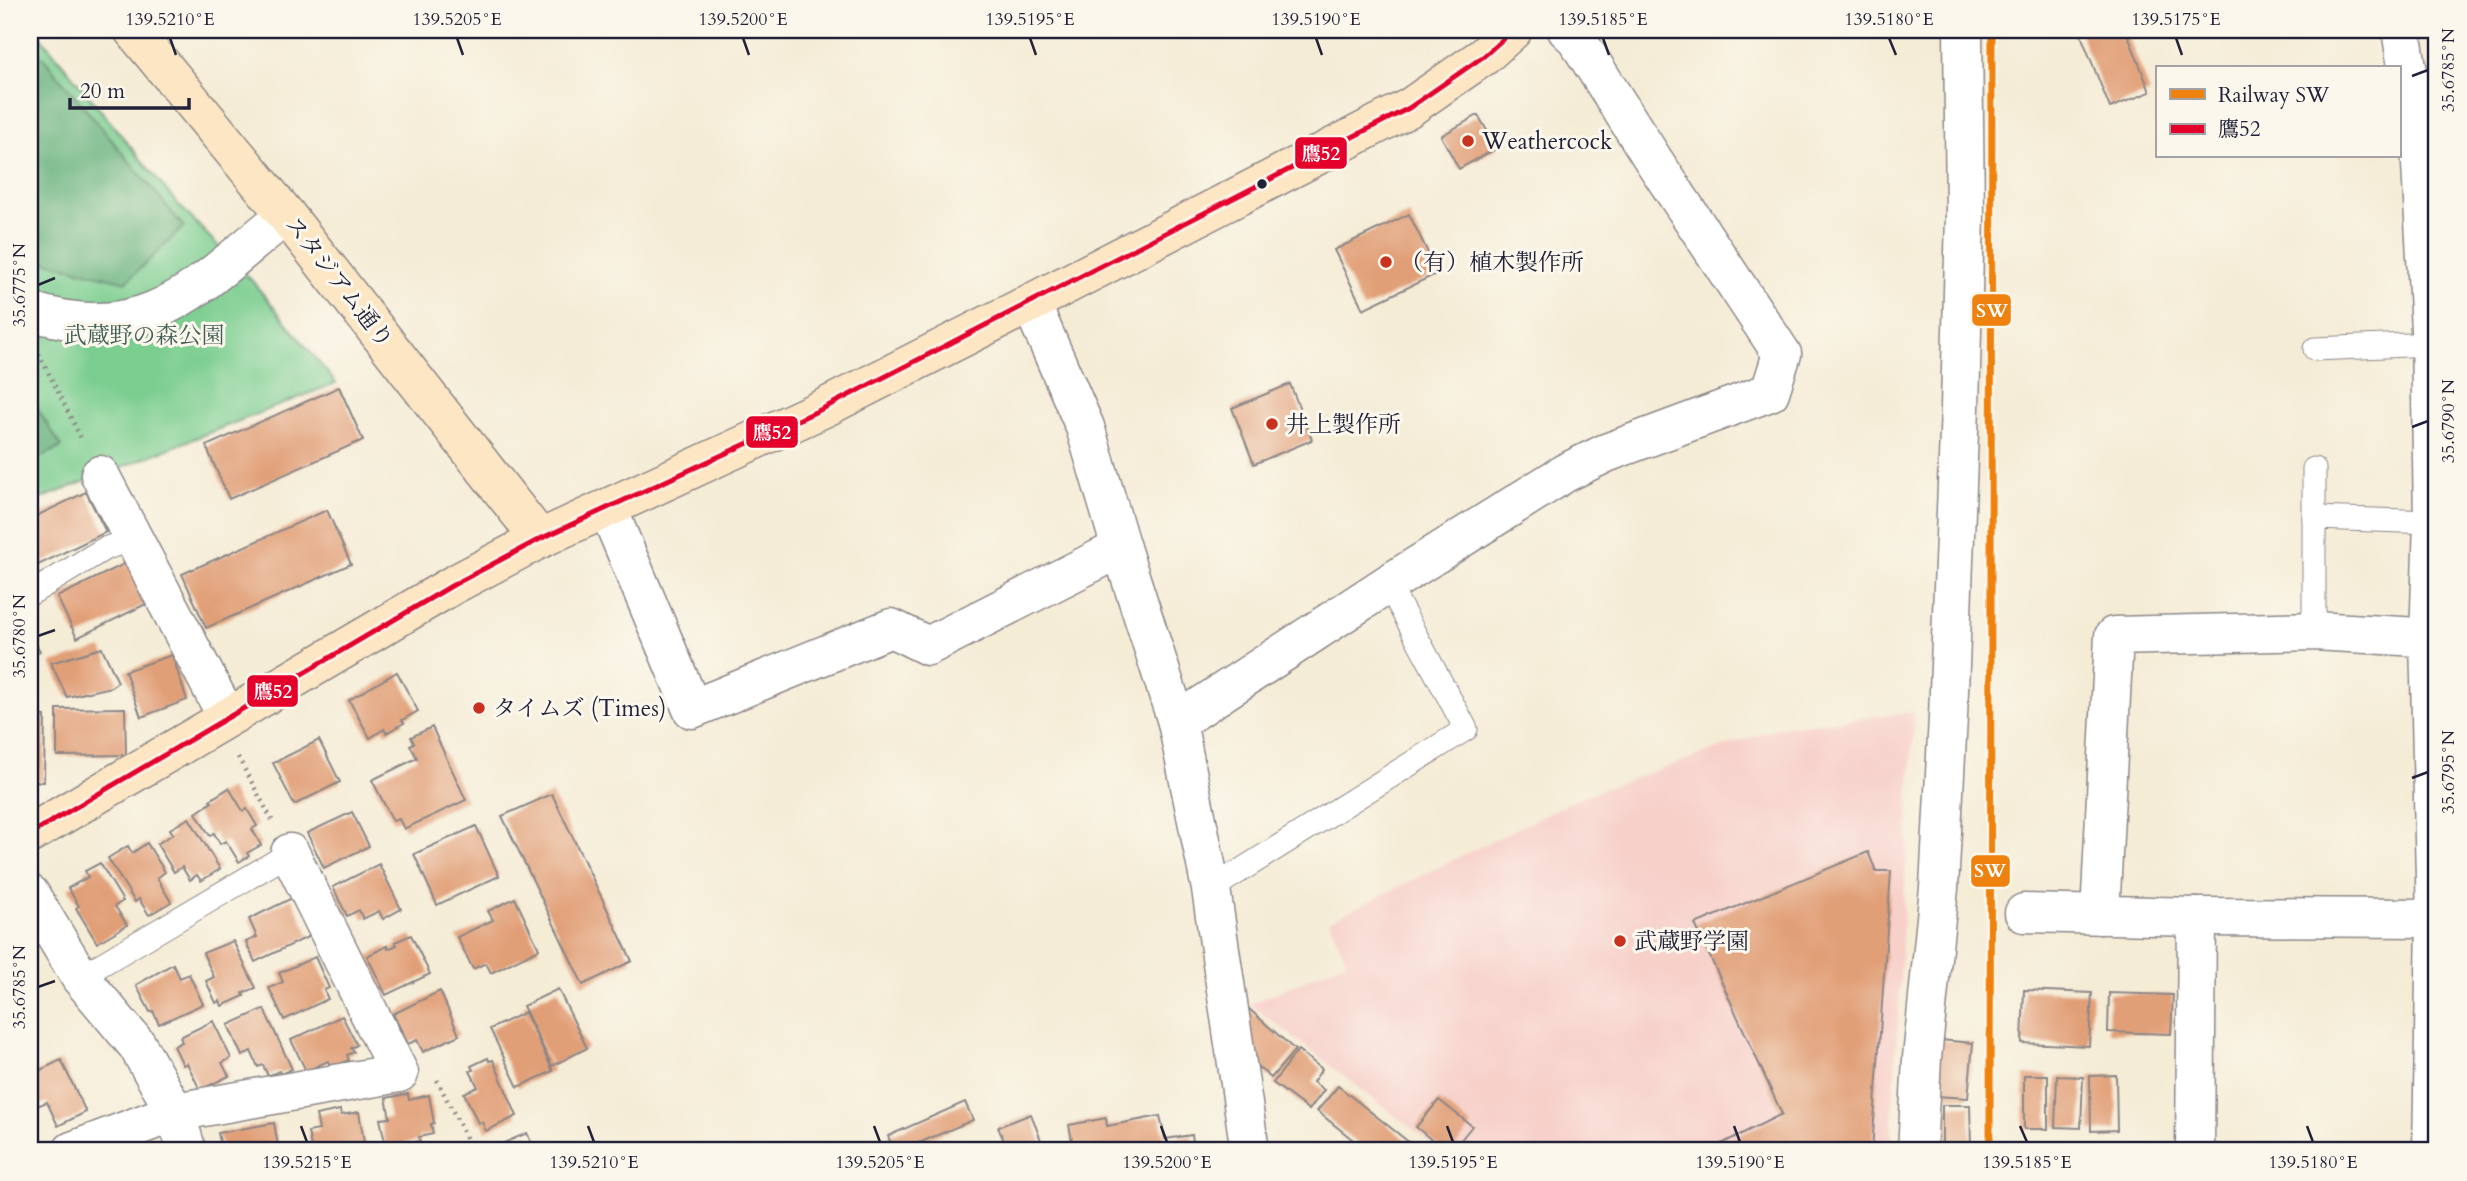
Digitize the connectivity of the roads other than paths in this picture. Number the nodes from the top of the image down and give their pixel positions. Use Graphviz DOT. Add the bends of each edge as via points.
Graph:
graph roads {
  1 [pos="133,30"];
  2 [pos="1513,30"];
  3 [pos="1567,30"];
  4 [pos="1963,30"];
  5 [pos="2401,30"];
  6 [pos="2429,143"];
  7 [pos="286,215"];
  8 [pos="1031,303"];
  9 [pos="34,312"];
  10 [pos="2433,335"];
  11 [pos="2315,349"];
  12 [pos="2435,461"];
  13 [pos="2314,470"];
  14 [pos="100,475"];
  15 [pos="608,509"];
  16 [pos="2314,518"];
  17 [pos="2433,522"];
  18 [pos="133,539"];
  19 [pos="540,539"];
  20 [pos="1121,548"];
  21 [pos="1388,584"];
  22 [pos="30,594"];
  23 [pos="2314,631"];
  24 [pos="2433,637"];
  25 [pos="223,720"];
  26 [pos="1177,722"];
  27 [pos="30,834"];
  28 [pos="290,853"];
  29 [pos="1211,889"];
  30 [pos="30,894"];
  31 [pos="2024,913"];
  32 [pos="2100,915"];
  33 [pos="2197,917"];
  34 [pos="2437,918"];
  35 [pos="80,977"];
  36 [pos="175,1112"];
  37 [pos="72,1151"];
  38 [pos="187,1151"];
  39 [pos="1250,1151"];
  40 [pos="1917,1151"];
  41 [pos="2194,1151"];
  42 [pos="2432,1151"];
  1 -- 7 [label="main road, スタジアム通り"];
  2 -- 8 [label="main road" via="1409,108"];
  3 -- 21 [label="street" via="1782,354 1770,392 1565,472"];
  4 -- 40 [label="street" via="1964,243 1948,718"];
  5 -- 6 [label="street"];
  6 -- 10 [label="street"];
  7 -- 9 [label="street" via="214,275 153,312 128,320 78,322"];
  7 -- 19 [label="main road, スタジアム通り"];
  8 -- 15 [label="main road" via="824,408"];
  8 -- 20 [label="street" via="1085,427"];
  10 -- 11 [label="lane"];
  10 -- 12 [label="street"];
  12 -- 17 [label="street"];
  13 -- 16 [label="lane"];
  14 -- 18 [label="street"];
  15 -- 19 [label="main road"];
  15 -- 20 [label="street" via="692,709 891,628 928,646"];
  16 -- 17 [label="lane"];
  16 -- 23 [label="lane"];
  17 -- 24 [label="street"];
  18 -- 22 [label="lane" via="104,550"];
  18 -- 25 [label="street"];
  19 -- 25 [label="main road"];
  20 -- 26 [label="street"];
  21 -- 26 [label="street"];
  21 -- 29 [label="lane" via="1466,729"];
  23 -- 24 [label="street"];
  23 -- 32 [label="street" via="2114,636"];
  24 -- 34 [label="street"];
  25 -- 27 [label="main road"];
  26 -- 29 [label="street"];
  28 -- 35 [label="lane"];
  28 -- 36 [label="street" via="399,1073"];
  29 -- 39 [label="street"];
  30 -- 35 [label="street"];
  31 -- 32 [label="street"];
  32 -- 33 [label="street"];
  33 -- 34 [label="street"];
  33 -- 41 [label="street"];
  34 -- 42 [label="street"];
  35 -- 36 [label="street" via="137,1045"];
  36 -- 37 [label="street"];
  36 -- 38 [label="street"];
}
